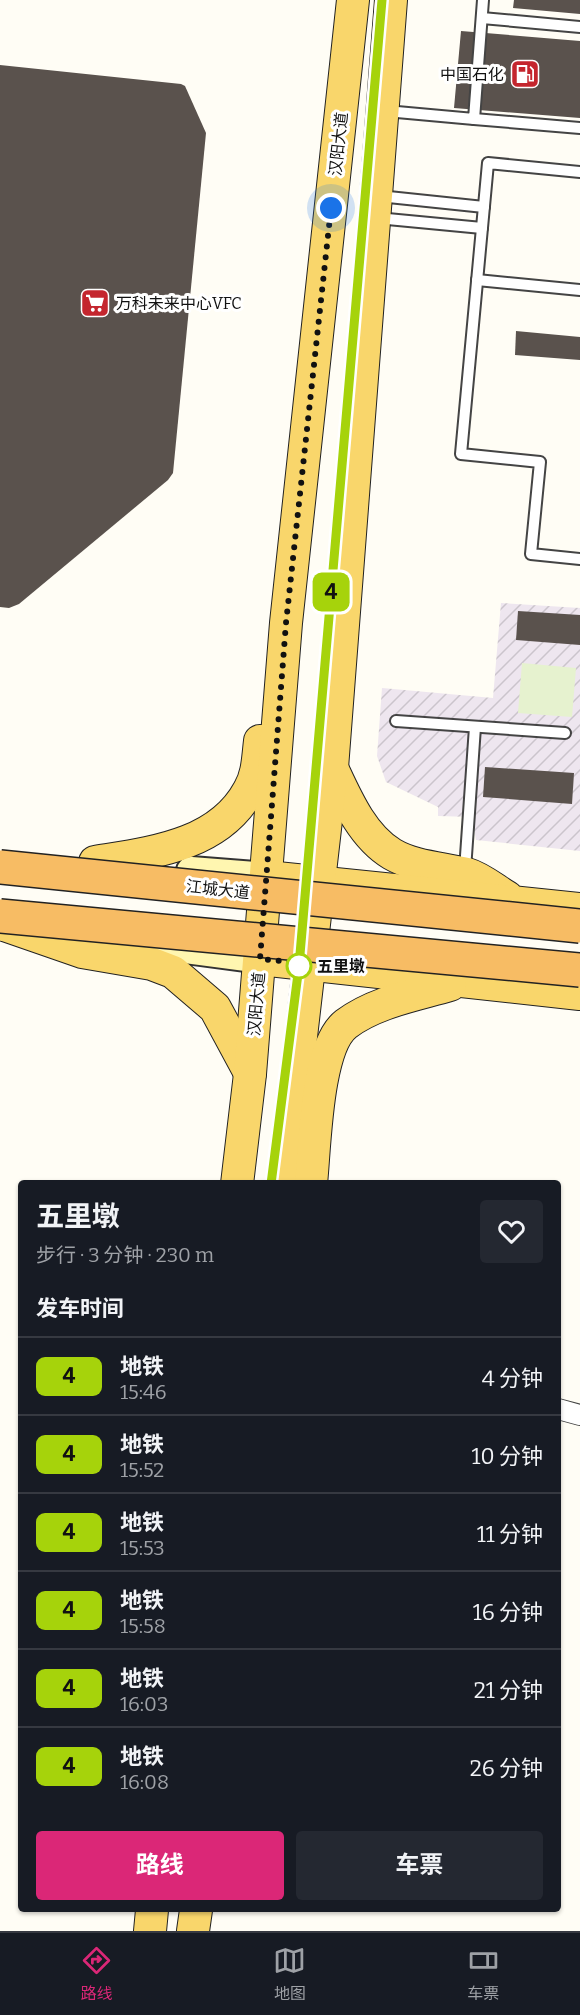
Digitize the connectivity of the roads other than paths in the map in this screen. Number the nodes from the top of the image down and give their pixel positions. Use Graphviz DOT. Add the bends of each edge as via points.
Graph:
graph roads {
  1 [pos="353,0"];
  2 [pos="391,0"];
  3 [pos="483,0"];
  4 [pos="482,18"];
  5 [pos="580,27"];
  6 [pos="383,111"];
  7 [pos="474,119"];
  8 [pos="580,128"];
  9 [pos="580,172"];
  10 [pos="375,207"];
  11 [pos="484,207"];
  12 [pos="482,228"];
  13 [pos="477,280"];
  14 [pos="580,290"];
  15 [pos="580,559"];
  16 [pos="286,623"];
  17 [pos="396,721"];
  18 [pos="475,727"];
  19 [pos="565,733"];
  20 [pos="332,768"];
  21 [pos="0,851"];
  22 [pos="95,862"];
  23 [pos="0,867"];
  24 [pos="465,874"];
  25 [pos="267,877"];
  26 [pos="319,881"];
  27 [pos="516,902"];
  28 [pos="580,909"];
  29 [pos="2,922"];
  30 [pos="580,927"];
  31 [pos="260,959"];
  32 [pos="309,964"];
  33 [pos="580,970"];
  34 [pos="463,981"];
  35 [pos="580,994"];
  36 [pos="250,1074"];
  37 [pos="237,1180"];
  38 [pos="284,1180"];
  39 [pos="311,1180"];
  40 [pos="561,1410"];
  41 [pos="580,1415"];
  42 [pos="152,1912"];
  43 [pos="196,1912"];
  44 [pos="150,1931"];
  45 [pos="193,1931"];
  1 -- 16 [label="main road, 汉阳大道"];
  2 -- 6 [label="main road"];
  3 -- 4 [label="lane"];
  4 -- 5 [label="lane"];
  4 -- 7 [label="lane"];
  6 -- 7 [label="lane"];
  6 -- 10 [label="main road"];
  7 -- 8 [label="lane"];
  9 -- 11 [label="lane" via="488,163"];
  10 -- 11 [label="lane"];
  10 -- 12 [label="lane"];
  10 -- 20 [label="main road"];
  11 -- 12 [label="lane"];
  12 -- 13 [label="lane"];
  13 -- 14 [label="lane"];
  13 -- 15 [label="lane" via="461,454 540,462 531,554"];
  16 -- 22 [label="main road" via="265,695 257,766 250,790 231,814 182,844"];
  16 -- 25 [label="main road, 汉阳大道"];
  17 -- 18 [label="lane"];
  18 -- 19 [label="lane"];
  18 -- 24 [label="lane"];
  20 -- 24 [label="main road" via="350,807 392,854"];
  20 -- 26 [label="main road"];
  21 -- 22 [label="main road, 江城大道"];
  22 -- 25 [label="main road, 江城大道"];
  23 -- 30 [label="highway, 江城大道, bridge"];
  24 -- 27 [label="main road"];
  25 -- 26 [label="main road"];
  25 -- 31 [label="main road, 汉阳大道"];
  26 -- 27 [label="main road"];
  26 -- 32 [label="main road"];
  27 -- 28 [label="main road"];
  29 -- 31 [label="main road"];
  29 -- 33 [label="highway, bridge"];
  29 -- 36 [label="main road" via="82,952 152,964 173,972 215,1008"];
  31 -- 32 [label="main road"];
  31 -- 36 [label="main road, 汉阳大道"];
  32 -- 34 [label="main road"];
  32 -- 38 [label="main road"];
  34 -- 35 [label="main road"];
  34 -- 39 [label="main road" via="374,1010 345,1025 334,1038 324,1061"];
  36 -- 37 [label="main road, 汉阳大道"];
  40 -- 41 [label="street"];
  42 -- 44 [label="main road"];
  43 -- 45 [label="main road"];
}
